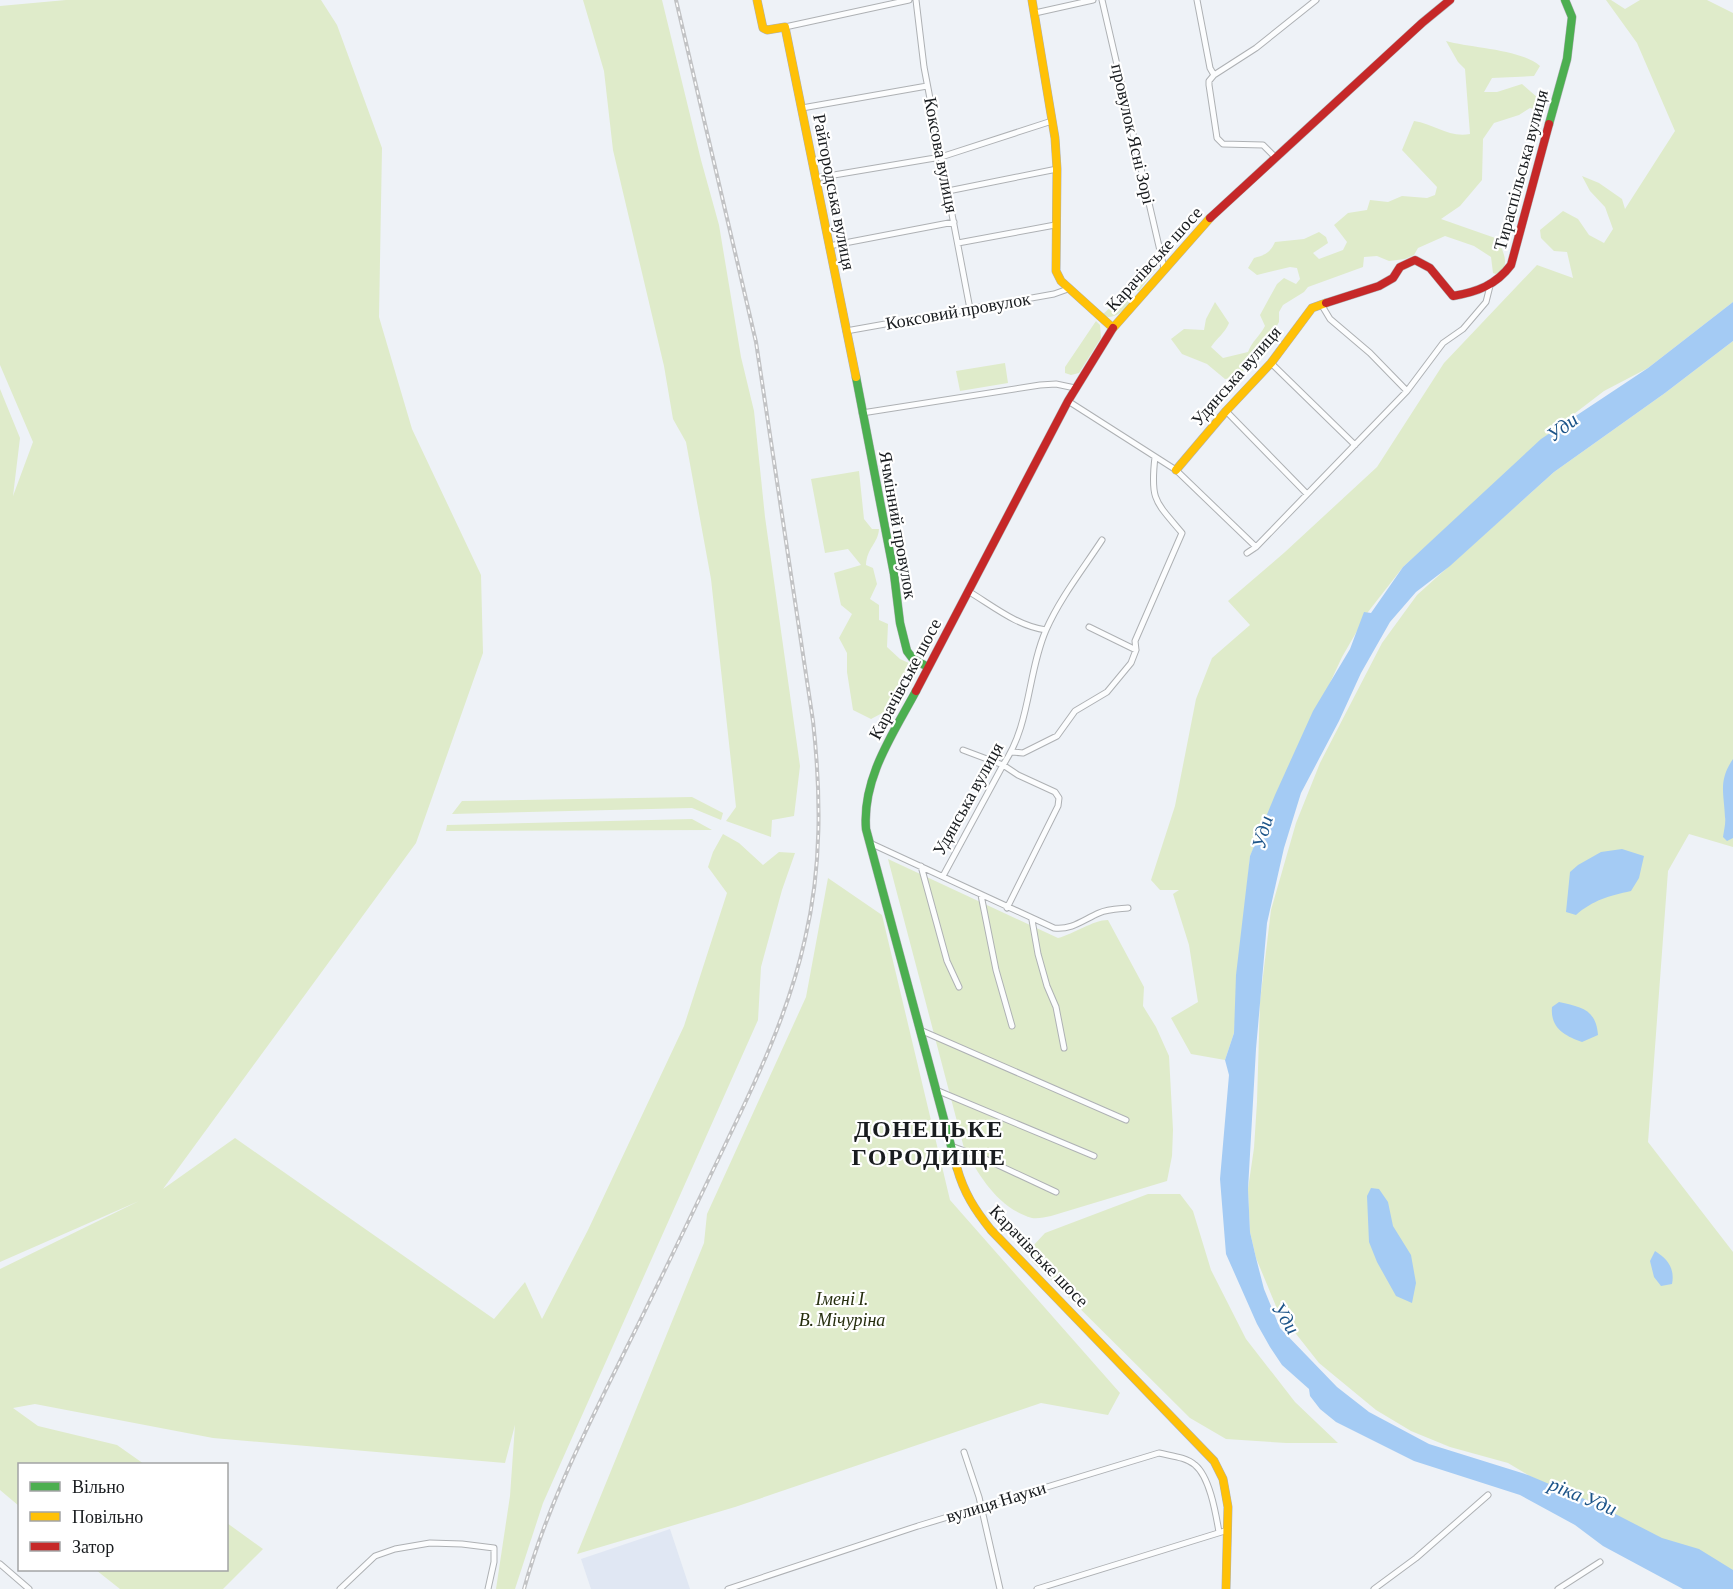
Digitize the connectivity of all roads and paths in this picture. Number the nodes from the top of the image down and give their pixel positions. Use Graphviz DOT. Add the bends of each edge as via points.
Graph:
graph roads {
  1 [pos="757,0"];
  2 [pos="909,0"];
  3 [pos="916,0"];
  4 [pos="1032,0"];
  5 [pos="1093,0"];
  6 [pos="1102,0"];
  7 [pos="1197,0"];
  8 [pos="1316,0"];
  9 [pos="1450,0"];
  10 [pos="1565,0"];
  11 [pos="1035,13"];
  12 [pos="785,27"];
  13 [pos="1215,75"];
  14 [pos="927,86"];
  15 [pos="802,108"];
  16 [pos="1053,121"];
  17 [pos="941,157"];
  18 [pos="1275,158"];
  19 [pos="1057,169"];
  20 [pos="816,178"];
  21 [pos="948,191"];
  22 [pos="954,222"];
  23 [pos="1055,225"];
  24 [pos="958,243"];
  25 [pos="829,246"];
  26 [pos="1164,268"];
  27 [pos="1490,286"];
  28 [pos="1068,289"];
  29 [pos="1321,304"];
  30 [pos="970,309"];
  31 [pos="1113,328"];
  32 [pos="846,331"];
  33 [pos="1270,363"];
  34 [pos="1075,388"];
  35 [pos="1407,391"];
  36 [pos="1068,401"];
  37 [pos="1226,411"];
  38 [pos="862,413"];
  39 [pos="1354,445"];
  40 [pos="1155,457"];
  41 [pos="1176,470"];
  42 [pos="1307,494"];
  43 [pos="1102,540"];
  44 [pos="1256,547"];
  45 [pos="1247,554"];
  46 [pos="969,591"];
  47 [pos="1089,627"];
  48 [pos="1046,630"];
  49 [pos="1136,650"];
  50 [pos="928,667"];
  51 [pos="963,750"];
  52 [pos="1012,752"];
  53 [pos="1003,765"];
  54 [pos="872,844"];
  55 [pos="921,866"];
  56 [pos="943,876"];
  57 [pos="981,895"];
  58 [pos="1007,908"];
  59 [pos="1128,908"];
  60 [pos="1032,920"];
  61 [pos="959,987"];
  62 [pos="1012,1026"];
  63 [pos="920,1030"];
  64 [pos="1064,1048"];
  65 [pos="936,1090"];
  66 [pos="1126,1120"];
  67 [pos="951,1146"];
  68 [pos="1094,1156"];
  69 [pos="1056,1192"];
  70 [pos="964,1452"];
  71 [pos="1488,1495"];
  72 [pos="981,1507"];
  73 [pos="1228,1530"];
  74 [pos="1219,1532"];
  75 [pos="1600,1562"];
  76 [pos="0,1564"];
  77 [pos="29,1589"];
  78 [pos="340,1589"];
  79 [pos="488,1589"];
  80 [pos="729,1589"];
  81 [pos="1000,1589"];
  82 [pos="1037,1589"];
  83 [pos="1226,1589"];
  84 [pos="1374,1589"];
  85 [pos="1558,1589"];
  1 -- 12 [label="main road" via="763,28"];
  2 -- 12 [label="street"];
  3 -- 14 [label="street, Коксова вулиця"];
  4 -- 11 [label="main road"];
  5 -- 11 [label="street"];
  6 -- 26 [label="street, провулок Ясні Зорі"];
  7 -- 13 [label="street" via="1210,68"];
  8 -- 13 [label="street"];
  9 -- 18 [label="main road, Карачівське шосе"];
  10 -- 27 [label="main road, Тираспільська вулиця" via="1572,17 1567,59 1511,265"];
  11 -- 16 [label="main road"];
  12 -- 15 [label="main road, Райгородська вулиця"];
  13 -- 18 [label="street" via="1209,81 1209,93 1220,142 1263,145"];
  14 -- 15 [label="street"];
  14 -- 17 [label="street, Коксова вулиця"];
  15 -- 20 [label="main road, Райгородська вулиця"];
  16 -- 17 [label="street"];
  16 -- 19 [label="main road"];
  17 -- 20 [label="street"];
  17 -- 21 [label="street, Коксова вулиця"];
  18 -- 26 [label="main road, Карачівське шосе" via="1209,219"];
  19 -- 21 [label="street"];
  19 -- 23 [label="main road"];
  20 -- 25 [label="main road, Райгородська вулиця"];
  21 -- 22 [label="street, Коксова вулиця"];
  22 -- 24 [label="street, Коксова вулиця"];
  22 -- 25 [label="street"];
  23 -- 24 [label="street"];
  23 -- 28 [label="main road" via="1056,271"];
  24 -- 30 [label="street, Коксова вулиця"];
  25 -- 32 [label="main road, Райгородська вулиця"];
  26 -- 31 [label="main road, Карачівське шосе"];
  27 -- 29 [label="main road, Тираспільська вулиця" via="1453,297 1430,268 1415,260 1400,267 1393,278 1379,286"];
  27 -- 35 [label="street" via="1486,302 1463,329 1443,343"];
  28 -- 30 [label="street, Коксовий провулок"];
  28 -- 31 [label="main road"];
  29 -- 33 [label="main road, Удянська вулиця" via="1312,308"];
  29 -- 35 [label="street" via="1330,319"];
  30 -- 32 [label="street, Коксовий провулок"];
  31 -- 34 [label="main road, Карачівське шосе"];
  32 -- 38 [label="main road, Райгородська вулиця"];
  33 -- 37 [label="main road, Удянська вулиця"];
  33 -- 39 [label="street"];
  34 -- 36 [label="main road, Карачівське шосе"];
  34 -- 38 [label="street" via="1040,385"];
  35 -- 39 [label="street"];
  36 -- 40 [label="street"];
  36 -- 46 [label="main road, Карачівське шосе"];
  37 -- 41 [label="main road, Удянська вулиця"];
  37 -- 42 [label="street"];
  38 -- 50 [label="main road, Ячмінний провулок" via="907,651"];
  39 -- 42 [label="street"];
  40 -- 41 [label="street"];
  40 -- 49 [label="street" via="1152,484 1157,502 1182,533 1135,641"];
  41 -- 44 [label="street"];
  42 -- 44 [label="street"];
  43 -- 48 [label="street, Удянська вулиця"];
  44 -- 45 [label="street"];
  46 -- 48 [label="street" via="1017,622"];
  46 -- 50 [label="main road, Карачівське шосе"];
  47 -- 49 [label="street"];
  48 -- 52 [label="street, Удянська вулиця"];
  49 -- 52 [label="street" via="1131,663 1107,692 1075,711 1057,736 1023,753"];
  50 -- 54 [label="main road, Карачівське шосе" via="877,765 866,795 866,829"];
  51 -- 53 [label="street"];
  52 -- 53 [label="street, Удянська вулиця"];
  53 -- 56 [label="street, Удянська вулиця"];
  53 -- 58 [label="street" via="1055,792 1059,798"];
  54 -- 55 [label="street"];
  54 -- 63 [label="main road, Карачівське шосе"];
  55 -- 56 [label="street"];
  55 -- 61 [label="street" via="947,961"];
  56 -- 57 [label="street"];
  57 -- 58 [label="street"];
  57 -- 62 [label="street"];
  58 -- 60 [label="street"];
  59 -- 60 [label="street" via="1101,912 1063,929"];
  60 -- 64 [label="street"];
  63 -- 65 [label="main road, Карачівське шосе"];
  63 -- 66 [label="street"];
  65 -- 67 [label="main road, Карачівське шосе"];
  65 -- 68 [label="street"];
  67 -- 69 [label="street"];
  67 -- 73 [label="main road, Карачівське шосе" via="962,1186 991,1230 1214,1461 1225,1483"];
  70 -- 72 [label="street"];
  71 -- 84 [label="street"];
  72 -- 74 [label="street, вулиця Науки" via="1159,1453 1197,1466 1206,1482"];
  72 -- 80 [label="street, вулиця Науки"];
  72 -- 81 [label="street"];
  73 -- 74 [label="street"];
  73 -- 83 [label="main road, Карачівське шосе"];
  74 -- 82 [label="street"];
  75 -- 85 [label="street"];
  76 -- 77 [label="street"];
  78 -- 79 [label="street" via="375,1556 430,1543 494,1548"];
}
